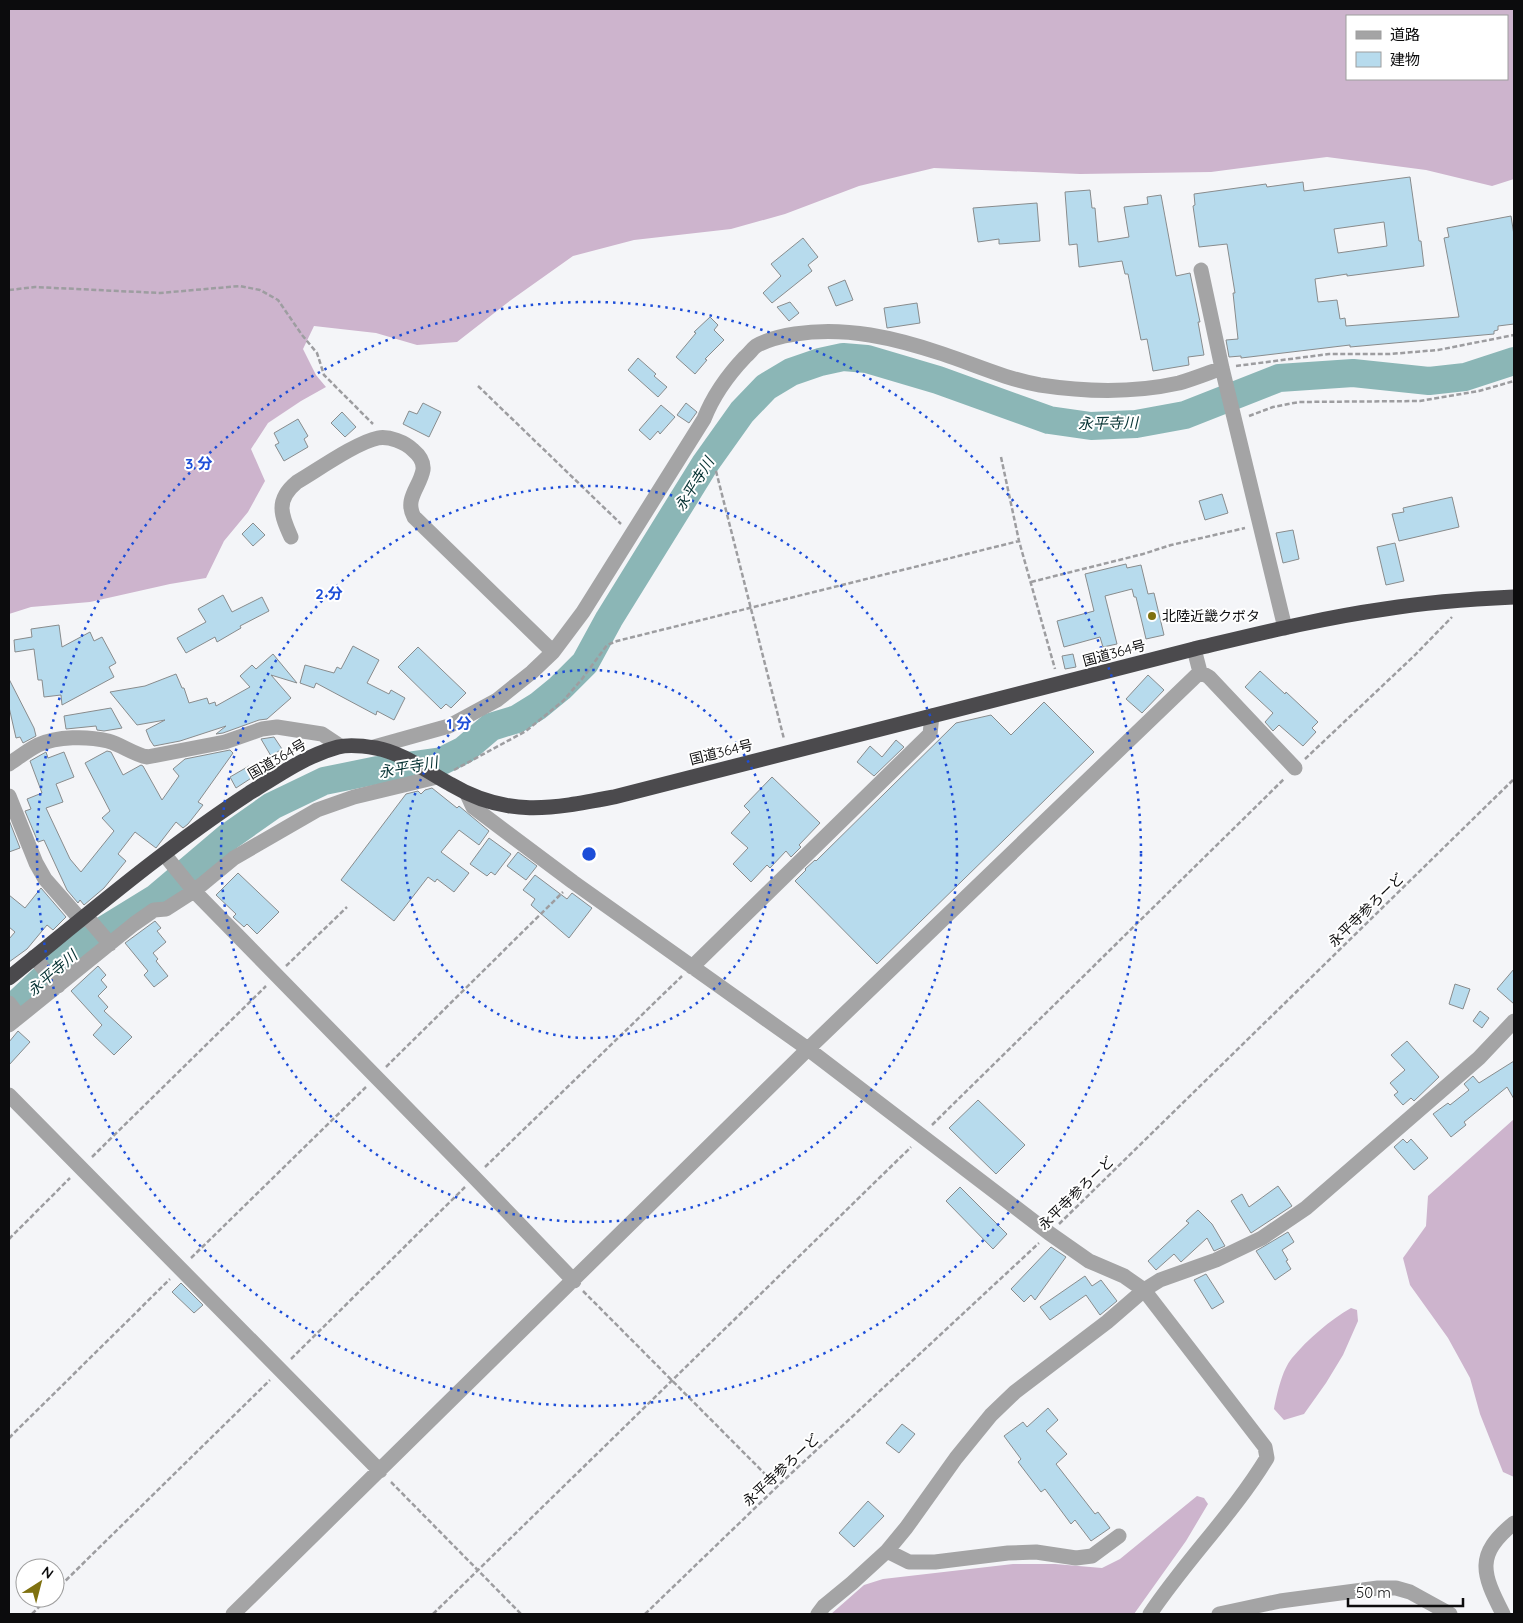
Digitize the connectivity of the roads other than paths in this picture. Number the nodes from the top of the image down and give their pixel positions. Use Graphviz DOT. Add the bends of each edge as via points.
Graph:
graph roads {
  1 [pos="1201,270"];
  2 [pos="1223,374"];
  3 [pos="291,537"];
  4 [pos="1514,596"];
  5 [pos="1285,628"];
  6 [pos="1194,649"];
  7 [pos="553,652"];
  8 [pos="1200,672"];
  9 [pos="932,716"];
  10 [pos="340,746"];
  11 [pos="380,749"];
  12 [pos="9,764"];
  13 [pos="1295,768"];
  14 [pos="438,777"];
  15 [pos="467,794"];
  16 [pos="9,796"];
  17 [pos="166,857"];
  18 [pos="191,888"];
  19 [pos="86,919"];
  20 [pos="109,942"];
  21 [pos="37,960"];
  22 [pos="692,967"];
  23 [pos="9,978"];
  24 [pos="56,984"];
  25 [pos="13,1014"];
  26 [pos="1514,1021"];
  27 [pos="808,1049"];
  28 [pos="9,1095"];
  29 [pos="574,1281"];
  30 [pos="1144,1290"];
  31 [pos="380,1471"];
  32 [pos="1514,1523"];
  33 [pos="1119,1536"];
  34 [pos="887,1551"];
  35 [pos="234,1614"];
  36 [pos="818,1614"];
  37 [pos="1150,1614"];
  38 [pos="1219,1614"];
  39 [pos="1450,1614"];
  40 [pos="1503,1614"];
  1 -- 2 [label="street"];
  2 -- 5 [label="street"];
  2 -- 7 [label="street" via="1120,391 1082,389 1040,385 998,375 943,354 873,334 835,330 777,337 755,347 711,400 704,419 583,612"];
  3 -- 7 [label="street" via="281,508 289,488 377,438 409,446 422,460 423,468 410,502 414,517"];
  4 -- 5 [label="highway, 国道364号" via="1384,609"];
  5 -- 6 [label="highway, 国道364号"];
  6 -- 8 [label="street"];
  6 -- 9 [label="highway, 国道364号"];
  7 -- 11 [label="street" via="497,700 448,726"];
  8 -- 13 [label="street" via="1209,677"];
  8 -- 27 [label="street"];
  9 -- 15 [label="highway, 国道364号" via="571,805 511,807"];
  9 -- 22 [label="street" via="930,734"];
  10 -- 11 [label="highway, 国道364号"];
  10 -- 12 [label="street" via="322,734 277,726 225,742 147,757 108,741 83,738 54,740 40,744"];
  10 -- 17 [label="highway, 国道364号" via="292,766 196,829"];
  11 -- 14 [label="highway, 国道364号"];
  14 -- 15 [label="highway, 国道364号"];
  14 -- 18 [label="street" via="354,796 317,810 234,858"];
  15 -- 22 [label="street" via="472,807"];
  16 -- 19 [label="street" via="45,879"];
  17 -- 18 [label="street"];
  17 -- 19 [label="highway, 国道364号"];
  18 -- 20 [label="street" via="166,909 154,910"];
  18 -- 29 [label="street"];
  19 -- 20 [label="street"];
  19 -- 21 [label="highway, 国道364号"];
  20 -- 24 [label="street"];
  21 -- 23 [label="highway, 国道364号"];
  21 -- 24 [label="street"];
  22 -- 27 [label="street"];
  24 -- 25 [label="street"];
  26 -- 30 [label="street" via="1479,1058 1306,1208 1262,1238 1216,1260 1160,1280"];
  27 -- 29 [label="street"];
  27 -- 30 [label="street" via="1049,1233 1090,1261 1124,1276"];
  28 -- 31 [label="street"];
  29 -- 31 [label="street"];
  30 -- 34 [label="street" via="1015,1392 991,1415"];
  30 -- 37 [label="street" via="1265,1447 1266,1458 1252,1482"];
  31 -- 35 [label="street"];
  32 -- 40 [label="street" via="1490,1547 1485,1568 1489,1588"];
  33 -- 34 [label="street" via="1092,1556 1076,1558 1036,1552 910,1562"];
  34 -- 36 [label="street"];
  38 -- 39 [label="street" via="1280,1601 1378,1588 1410,1592"];
}
